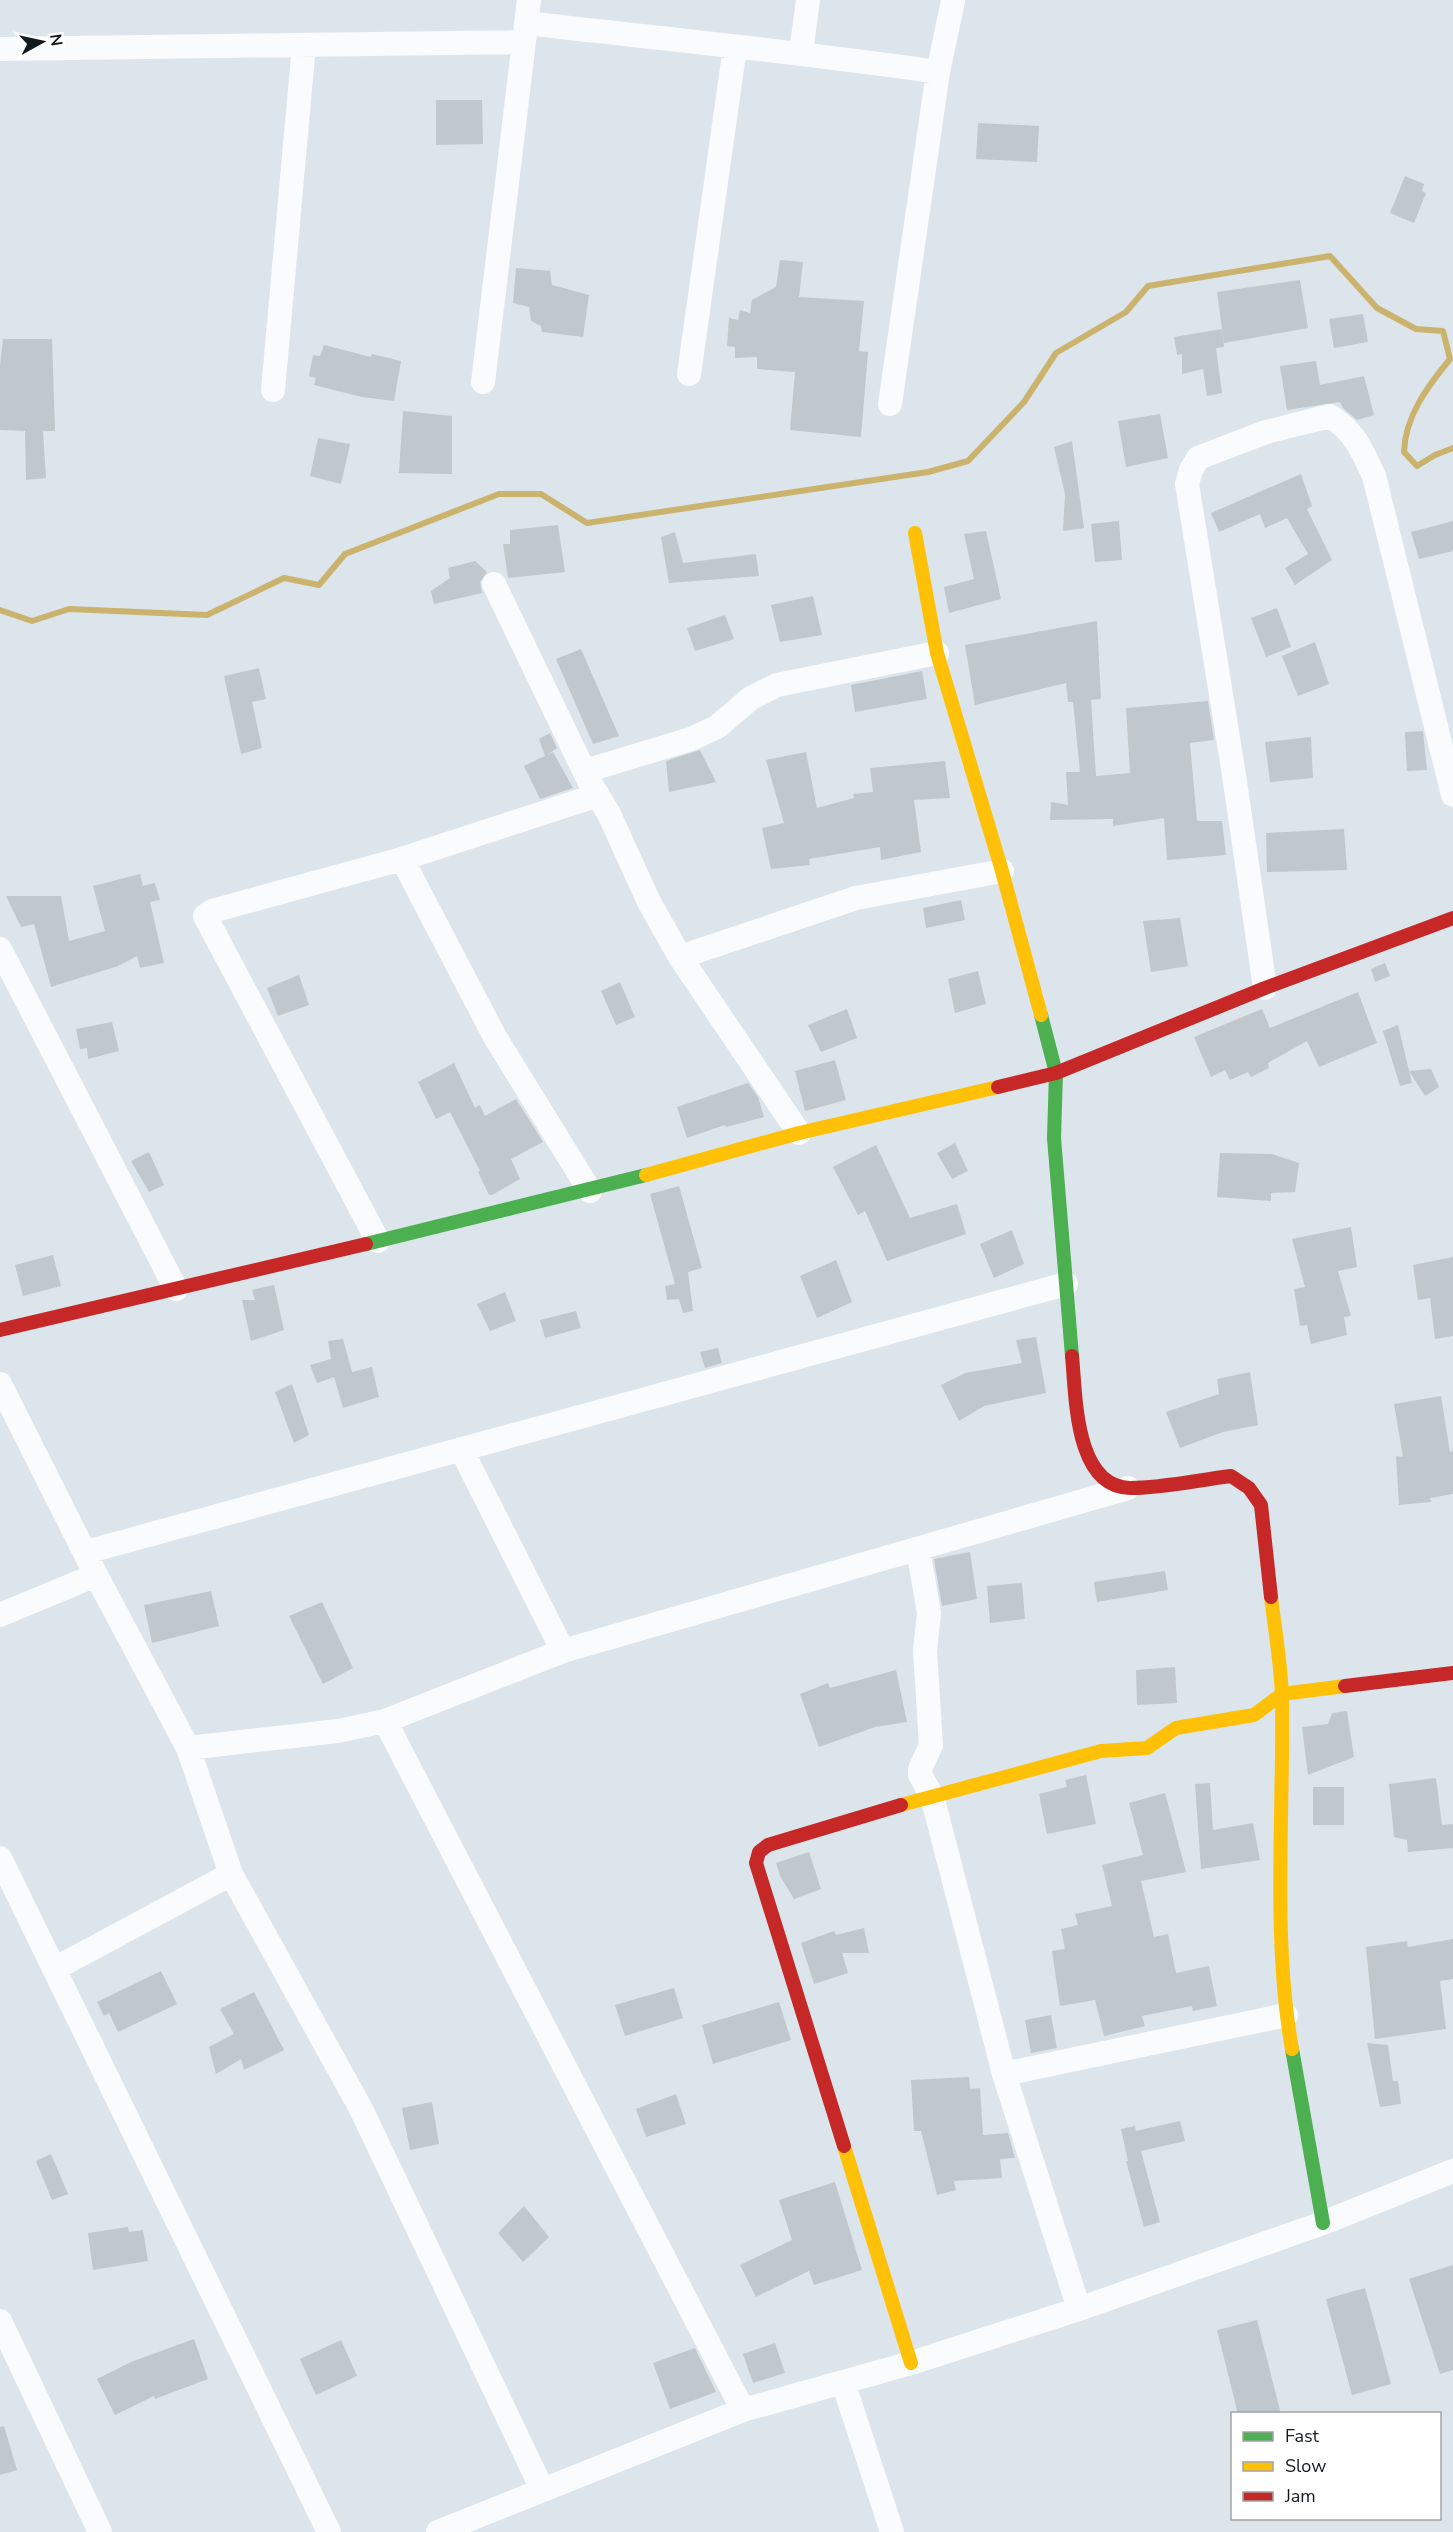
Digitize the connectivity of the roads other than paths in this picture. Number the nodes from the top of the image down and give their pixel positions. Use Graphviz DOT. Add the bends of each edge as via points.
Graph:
graph roads {
  1 [pos="808,0"];
  2 [pos="943,0"];
  3 [pos="954,0"];
  4 [pos="526,22"];
  5 [pos="304,45"];
  6 [pos="735,47"];
  7 [pos="0,49"];
  8 [pos="801,52"];
  9 [pos="938,72"];
  10 [pos="689,374"];
  11 [pos="483,382"];
  12 [pos="273,390"];
  13 [pos="890,404"];
  14 [pos="915,533"];
  15 [pos="494,584"];
  16 [pos="937,653"];
  17 [pos="585,771"];
  18 [pos="598,795"];
  19 [pos="1453,795"];
  20 [pos="402,859"];
  21 [pos="1002,871"];
  22 [pos="1453,918"];
  23 [pos="0,948"];
  24 [pos="680,957"];
  25 [pos="1265,988"];
  26 [pos="1056,1073"];
  27 [pos="799,1133"];
  28 [pos="590,1191"];
  29 [pos="378,1241"];
  30 [pos="1066,1284"];
  31 [pos="176,1289"];
  32 [pos="0,1330"];
  33 [pos="0,1383"];
  34 [pos="461,1449"];
  35 [pos="1128,1488"];
  36 [pos="918,1549"];
  37 [pos="86,1552"];
  38 [pos="96,1575"];
  39 [pos="0,1615"];
  40 [pos="563,1651"];
  41 [pos="1453,1673"];
  42 [pos="1282,1694"];
  43 [pos="384,1721"];
  44 [pos="188,1748"];
  45 [pos="932,1796"];
  46 [pos="0,1858"];
  47 [pos="231,1874"];
  48 [pos="56,1968"];
  49 [pos="1286,2015"];
  50 [pos="1004,2074"];
  51 [pos="1453,2171"];
  52 [pos="1323,2223"];
  53 [pos="1079,2308"];
  54 [pos="0,2321"];
  55 [pos="911,2363"];
  56 [pos="843,2382"];
  57 [pos="743,2410"];
  58 [pos="542,2489"];
  59 [pos="100,2532"];
  60 [pos="329,2532"];
  61 [pos="438,2532"];
  62 [pos="892,2532"];
  1 -- 8 [label="street"];
  2 -- 3 [label="street"];
  3 -- 9 [label="street"];
  4 -- 5 [label="street"];
  4 -- 6 [label="street"];
  4 -- 11 [label="street"];
  5 -- 7 [label="street"];
  5 -- 12 [label="street"];
  6 -- 8 [label="street"];
  6 -- 10 [label="street"];
  8 -- 9 [label="street"];
  9 -- 13 [label="street"];
  14 -- 16 [label="street"];
  15 -- 17 [label="street"];
  16 -- 17 [label="street" via="777,685 751,698 717,727 691,739"];
  16 -- 21 [label="street"];
  17 -- 18 [label="street"];
  18 -- 20 [label="street"];
  18 -- 24 [label="street"];
  19 -- 25 [label="street" via="1374,476 1348,428 1330,416 1266,432 1198,458 1187,484"];
  20 -- 28 [label="street" via="495,1037"];
  20 -- 29 [label="street" via="205,916"];
  21 -- 24 [label="street" via="856,898"];
  21 -- 26 [label="street"];
  22 -- 25 [label="street"];
  23 -- 31 [label="street"];
  24 -- 27 [label="street"];
  25 -- 26 [label="street"];
  26 -- 27 [label="street"];
  26 -- 30 [label="street" via="1054,1138"];
  27 -- 28 [label="street"];
  28 -- 29 [label="street"];
  29 -- 31 [label="street"];
  30 -- 34 [label="street"];
  30 -- 35 [label="street" via="1078,1435 1089,1463 1112,1483"];
  31 -- 32 [label="street"];
  33 -- 37 [label="street"];
  34 -- 37 [label="street"];
  34 -- 40 [label="street"];
  35 -- 36 [label="street"];
  35 -- 42 [label="street" via="1232,1476 1255,1492 1261,1505"];
  36 -- 40 [label="street"];
  36 -- 45 [label="street" via="929,1613 925,1651 932,1745 920,1775"];
  37 -- 38 [label="street"];
  38 -- 39 [label="street"];
  38 -- 44 [label="street"];
  40 -- 43 [label="street"];
  41 -- 42 [label="street"];
  42 -- 45 [label="street" via="1254,1715 1176,1728 1147,1748 1101,1751"];
  42 -- 49 [label="street"];
  43 -- 44 [label="street" via="338,1731"];
  43 -- 57 [label="street"];
  44 -- 47 [label="street"];
  45 -- 50 [label="street"];
  45 -- 55 [label="street" via="768,1845 759,1852 756,1863"];
  46 -- 48 [label="street"];
  47 -- 48 [label="street"];
  47 -- 58 [label="street" via="360,2107"];
  48 -- 60 [label="street"];
  49 -- 50 [label="street"];
  49 -- 52 [label="street"];
  50 -- 53 [label="street"];
  51 -- 52 [label="street"];
  52 -- 53 [label="street"];
  53 -- 55 [label="street"];
  54 -- 59 [label="street"];
  55 -- 56 [label="street"];
  56 -- 57 [label="street"];
  56 -- 62 [label="street"];
  57 -- 58 [label="street"];
  58 -- 61 [label="street"];
}
